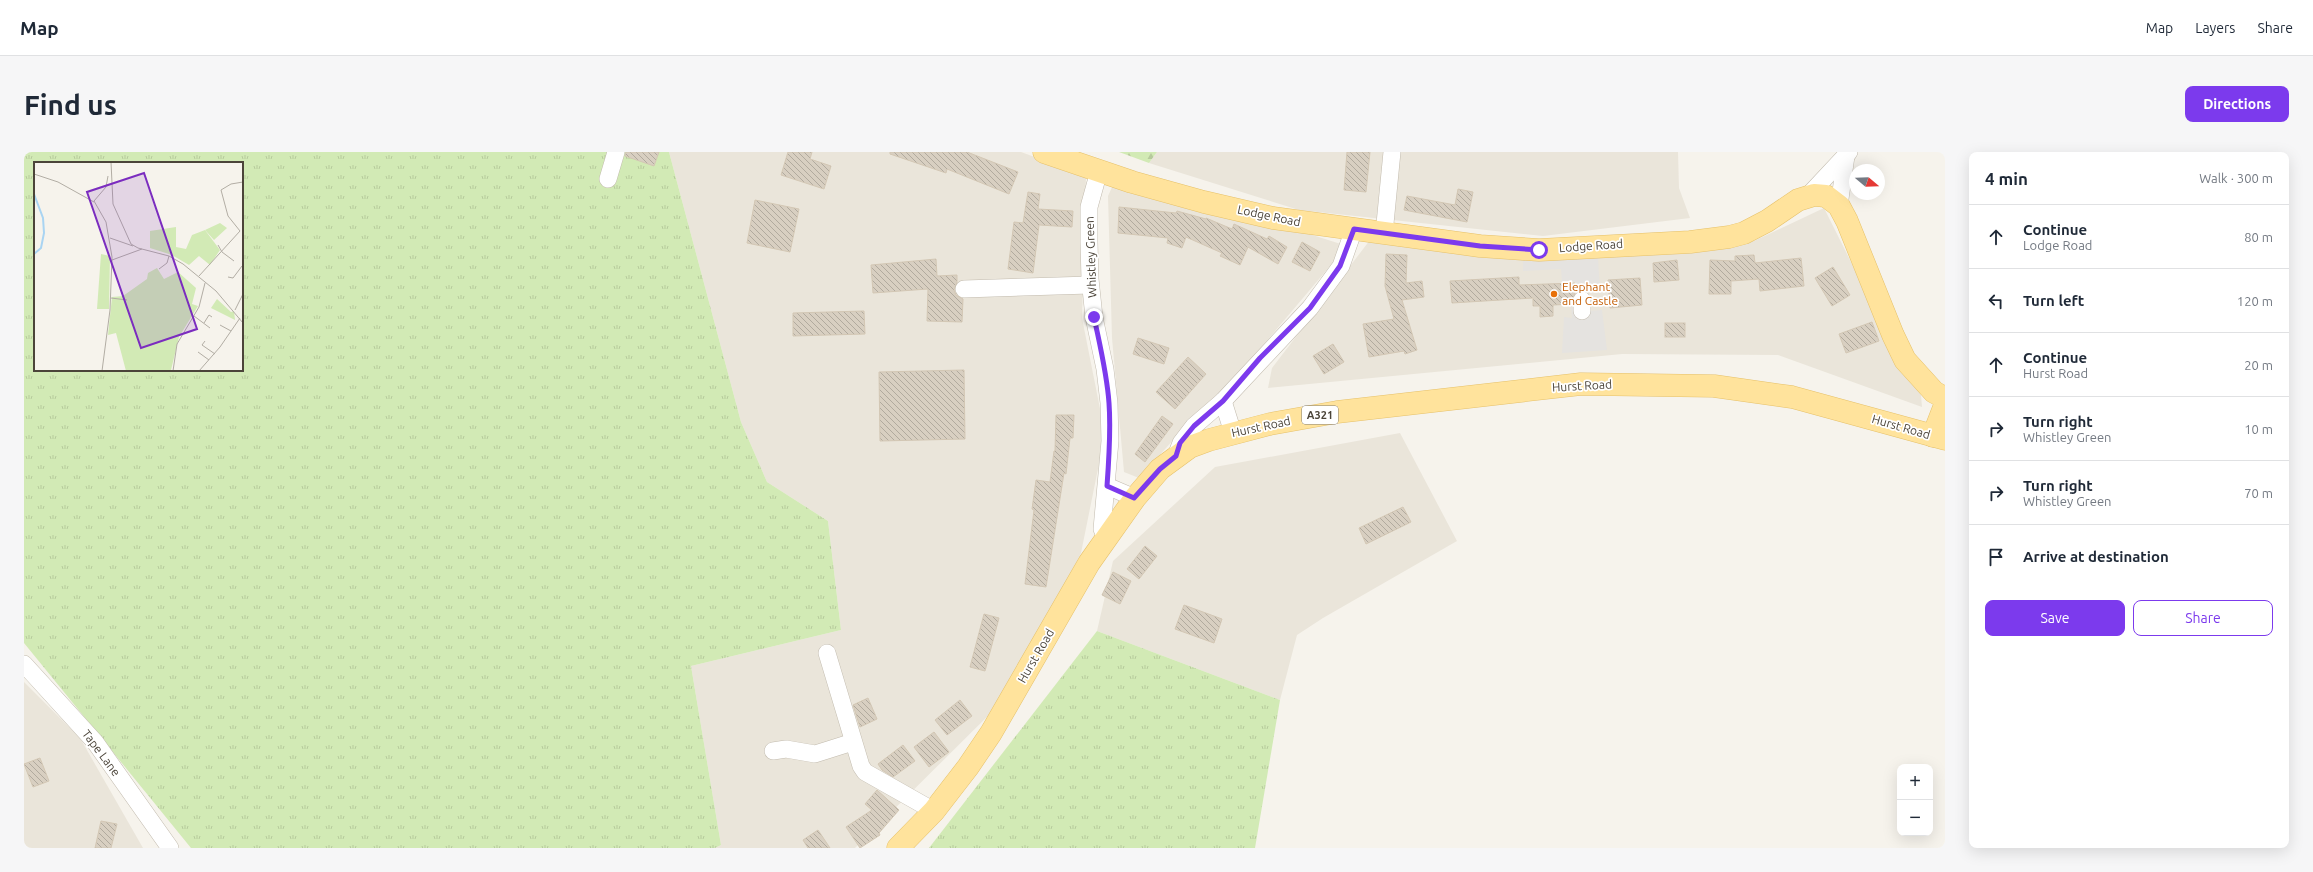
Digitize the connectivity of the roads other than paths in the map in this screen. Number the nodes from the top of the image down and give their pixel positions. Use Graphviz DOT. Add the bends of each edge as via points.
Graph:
graph roads {
  1 [pos="616,152"];
  2 [pos="1044,152"];
  3 [pos="1392,152"];
  4 [pos="1847,154"];
  5 [pos="1099,171"];
  6 [pos="608,179"];
  7 [pos="1807,197"];
  8 [pos="1839,206"];
  9 [pos="1354,229"];
  10 [pos="1384,234"];
  11 [pos="1090,285"];
  12 [pos="964,289"];
  13 [pos="1945,398"];
  14 [pos="1223,401"];
  15 [pos="1945,405"];
  16 [pos="1233,432"];
  17 [pos="1939,438"];
  18 [pos="1176,456"];
  19 [pos="1107,486"];
  20 [pos="1134,498"];
  21 [pos="1106,538"];
  22 [pos="827,653"];
  23 [pos="24,664"];
  24 [pos="853,742"];
  25 [pos="773,751"];
  26 [pos="934,811"];
  27 [pos="170,848"];
  28 [pos="898,848"];
  1 -- 6 [label="street"];
  2 -- 5 [label="main road, Lodge Road"];
  3 -- 10 [label="street"];
  4 -- 7 [label="street"];
  4 -- 8 [label="street"];
  5 -- 9 [label="main road, Lodge Road" via="1211,204 1304,223"];
  5 -- 11 [label="street, Whistley Green" via="1089,207"];
  7 -- 8 [label="main road, Lodge Road" via="1814,194 1826,196"];
  7 -- 10 [label="main road, Lodge Road" via="1744,233 1690,242 1539,250 1480,246"];
  8 -- 13 [label="main road" via="1905,360 1934,392"];
  9 -- 10 [label="main road, Lodge Road"];
  9 -- 14 [label="street" via="1340,266 1310,308 1260,358"];
  11 -- 12 [label="street"];
  11 -- 19 [label="street, Whistley Green" via="1109,403"];
  14 -- 16 [label="street"];
  14 -- 18 [label="street" via="1194,426 1180,443"];
  15 -- 17 [label="main road"];
  16 -- 17 [label="main road, Hurst Road / A321" via="1337,412 1581,384 1714,386 1792,397"];
  16 -- 18 [label="main road, Hurst Road / A321"];
  18 -- 20 [label="main road, Hurst Road / A321" via="1160,469"];
  19 -- 20 [label="street"];
  19 -- 21 [label="street, Whistley Green" via="1102,529"];
  20 -- 21 [label="main road, Hurst Road / A321"];
  21 -- 26 [label="main road, Hurst Road / A321" via="991,733"];
  22 -- 24 [label="street"];
  23 -- 27 [label="street, Tape Lane" via="95,742"];
  24 -- 25 [label="street" via="815,754 786,749"];
  24 -- 26 [label="street" via="860,766 865,772"];
  26 -- 28 [label="main road, Hurst Road / A321"];
}
